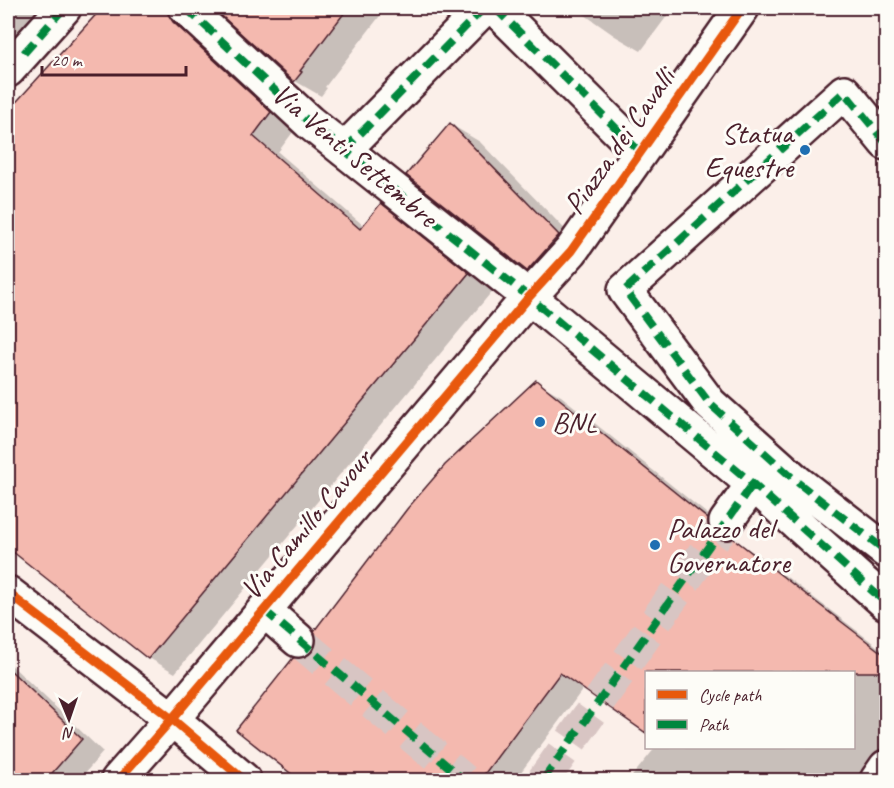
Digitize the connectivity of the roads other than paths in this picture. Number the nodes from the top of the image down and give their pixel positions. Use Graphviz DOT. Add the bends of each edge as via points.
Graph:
graph roads {
  1 [pos="64,8"];
  2 [pos="186,8"];
  3 [pos="484,8"];
  4 [pos="495,8"];
  5 [pos="742,8"];
  6 [pos="16,61"];
  7 [pos="886,143"];
  8 [pos="344,150"];
  9 [pos="640,152"];
  10 [pos="529,297"];
  11 [pos="753,484"];
  12 [pos="726,522"];
  13 [pos="886,551"];
  14 [pos="8,593"];
  15 [pos="886,603"];
  16 [pos="264,610"];
  17 [pos="298,640"];
  18 [pos="172,719"];
  19 [pos="886,767"];
  20 [pos="118,780"];
  21 [pos="244,780"];
  22 [pos="877,780"];
  1 -- 6 [label="street"];
  2 -- 8 [label="street, Via Venti Settembre"];
  3 -- 8 [label="street"];
  4 -- 9 [label="street"];
  5 -- 9 [label="street, Piazza dei Cavalli"];
  7 -- 13 [label="street" via="844,92 624,290 710,404 796,482"];
  8 -- 10 [label="street, Via Venti Settembre"];
  9 -- 10 [label="street, Piazza dei Cavalli" via="571,251"];
  10 -- 11 [label="street"];
  10 -- 16 [label="street, Via Camillo Cavour"];
  11 -- 12 [label="street"];
  11 -- 15 [label="street"];
  14 -- 18 [label="street"];
  16 -- 17 [label="street"];
  16 -- 18 [label="street, Via Camillo Cavour"];
  18 -- 20 [label="street, Via Camillo Cavour"];
  18 -- 21 [label="street"];
  19 -- 22 [label="street"];
}
